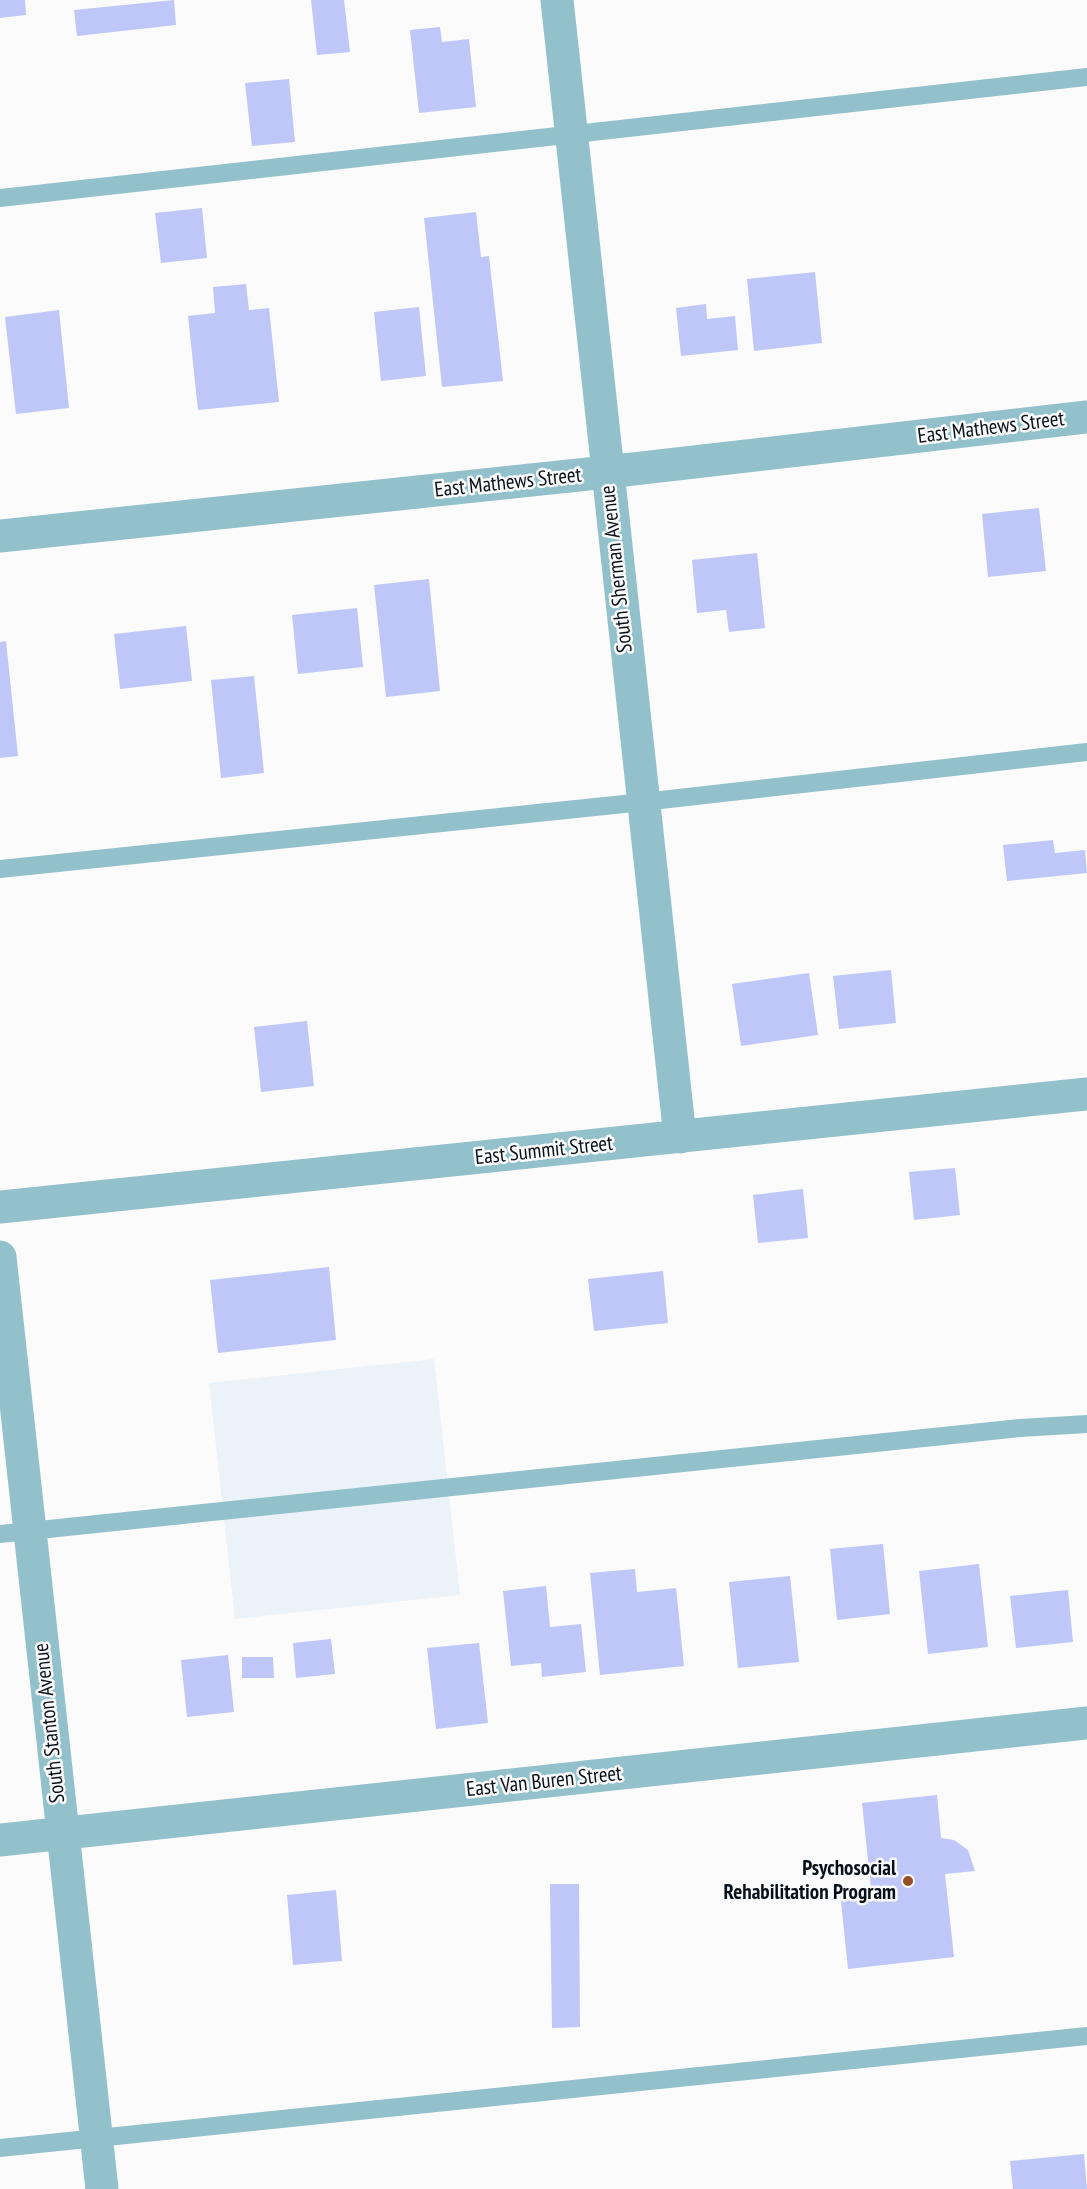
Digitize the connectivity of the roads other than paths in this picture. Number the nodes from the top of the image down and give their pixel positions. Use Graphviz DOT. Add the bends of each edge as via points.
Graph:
graph roads {
  1 [pos="557,0"];
  2 [pos="1087,77"];
  3 [pos="571,136"];
  4 [pos="0,198"];
  5 [pos="1087,417"];
  6 [pos="607,472"];
  7 [pos="0,536"];
  8 [pos="1087,752"];
  9 [pos="643,802"];
  10 [pos="0,869"];
  11 [pos="1087,1094"];
  12 [pos="680,1137"];
  13 [pos="0,1207"];
  14 [pos="0,1257"];
  15 [pos="1087,1424"];
  16 [pos="15,1533"];
  17 [pos="1087,1723"];
  18 [pos="62,1834"];
  19 [pos="0,1840"];
  20 [pos="1087,2036"];
  21 [pos="96,2138"];
  22 [pos="0,2148"];
  23 [pos="102,2189"];
  1 -- 3 [label="street, South Sherman Avenue"];
  2 -- 3 [label="lane"];
  3 -- 4 [label="lane"];
  3 -- 6 [label="street, South Sherman Avenue"];
  5 -- 6 [label="street, East Mathews Street"];
  6 -- 7 [label="street, East Mathews Street"];
  6 -- 9 [label="street, South Sherman Avenue"];
  8 -- 9 [label="lane"];
  9 -- 10 [label="lane"];
  9 -- 12 [label="street, South Sherman Avenue"];
  11 -- 12 [label="street, East Summit Street"];
  12 -- 13 [label="street, East Summit Street"];
  14 -- 16 [label="street, South Stanton Avenue"];
  15 -- 16 [label="lane"];
  16 -- 18 [label="street, South Stanton Avenue"];
  17 -- 18 [label="street, East Van Buren Street"];
  18 -- 19 [label="street, East Van Buren Street"];
  18 -- 21 [label="street, South Stanton Avenue"];
  20 -- 21 [label="lane"];
  21 -- 22 [label="lane"];
  21 -- 23 [label="street, South Stanton Avenue"];
}
